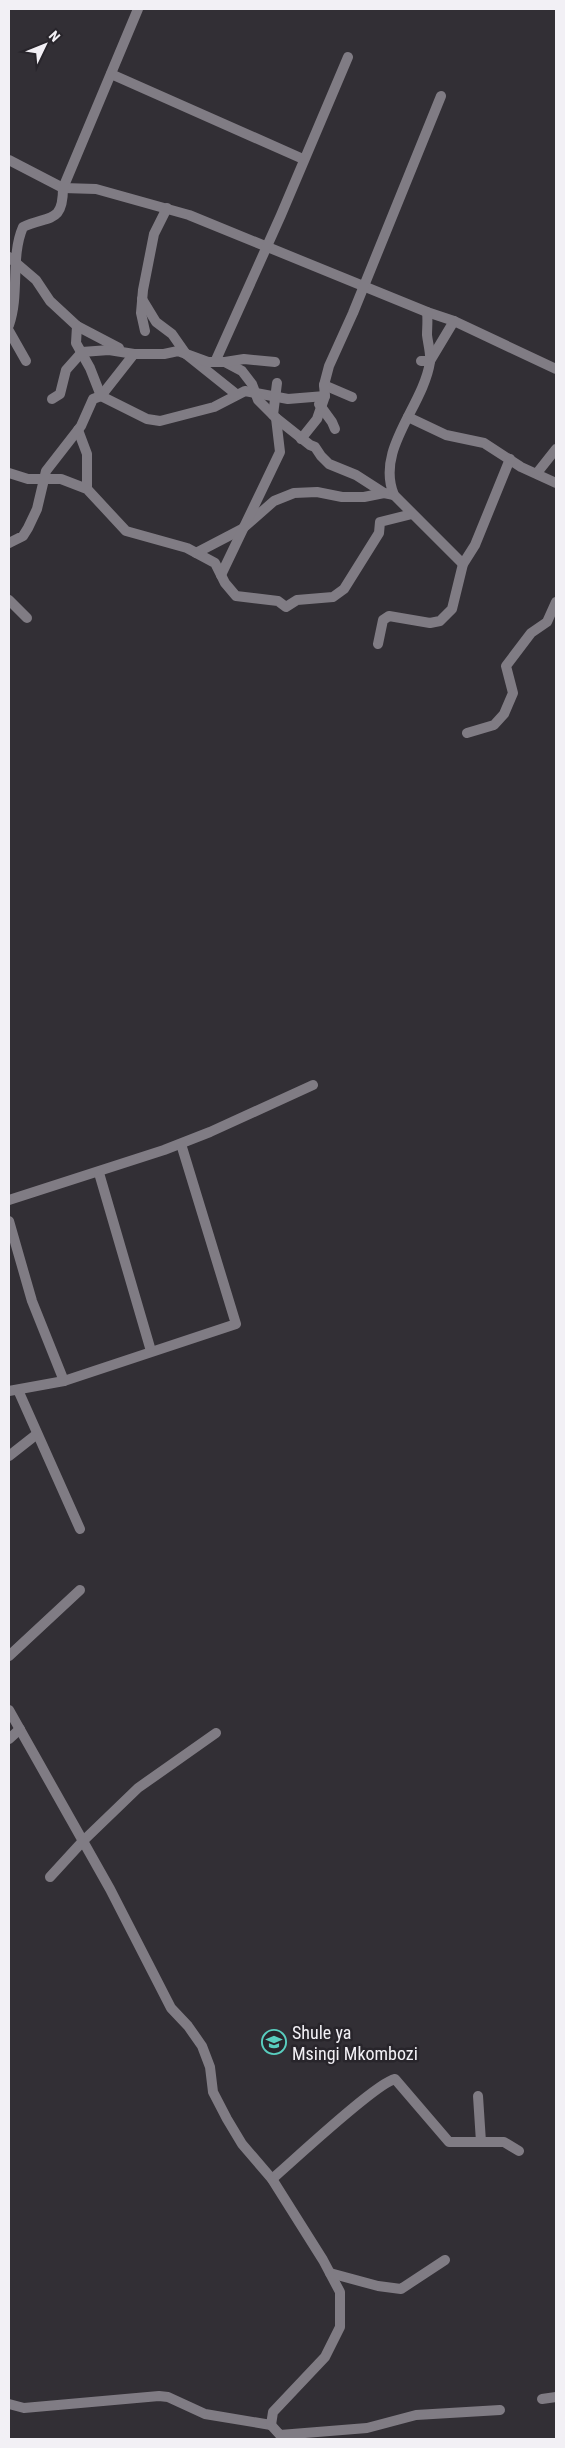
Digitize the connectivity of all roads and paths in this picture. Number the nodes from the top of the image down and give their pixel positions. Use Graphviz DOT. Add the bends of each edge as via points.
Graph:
graph roads {
  1 [pos="137,10"];
  2 [pos="348,57"];
  3 [pos="111,74"];
  4 [pos="441,96"];
  5 [pos="303,159"];
  6 [pos="9,160"];
  7 [pos="64,188"];
  8 [pos="167,208"];
  9 [pos="267,247"];
  10 [pos="13,261"];
  11 [pos="364,285"];
  12 [pos="142,299"];
  13 [pos="427,312"];
  14 [pos="454,320"];
  15 [pos="9,325"];
  16 [pos="77,326"];
  17 [pos="9,331"];
  18 [pos="144,331"];
  19 [pos="82,352"];
  20 [pos="134,354"];
  21 [pos="186,354"];
  22 [pos="245,359"];
  23 [pos="26,361"];
  24 [pos="426,361"];
  25 [pos="220,362"];
  26 [pos="275,362"];
  27 [pos="556,369"];
  28 [pos="242,371"];
  29 [pos="277,383"];
  30 [pos="324,384"];
  31 [pos="236,394"];
  32 [pos="254,394"];
  33 [pos="100,396"];
  34 [pos="276,396"];
  35 [pos="311,396"];
  36 [pos="325,396"];
  37 [pos="352,397"];
  38 [pos="52,399"];
  39 [pos="321,407"];
  40 [pos="274,417"];
  41 [pos="408,417"];
  42 [pos="78,430"];
  43 [pos="335,430"];
  44 [pos="301,439"];
  45 [pos="556,449"];
  46 [pos="510,459"];
  47 [pos="9,473"];
  48 [pos="537,474"];
  49 [pos="44,480"];
  50 [pos="556,482"];
  51 [pos="86,489"];
  52 [pos="389,494"];
  53 [pos="412,514"];
  54 [pos="242,529"];
  55 [pos="9,543"];
  56 [pos="196,553"];
  57 [pos="463,564"];
  58 [pos="221,575"];
  59 [pos="9,600"];
  60 [pos="556,602"];
  61 [pos="27,618"];
  62 [pos="378,644"];
  63 [pos="467,733"];
  64 [pos="313,1085"];
  65 [pos="181,1144"];
  66 [pos="98,1173"];
  67 [pos="9,1200"];
  68 [pos="9,1221"];
  69 [pos="150,1351"];
  70 [pos="64,1381"];
  71 [pos="13,1390"];
  72 [pos="37,1434"];
  73 [pos="9,1456"];
  74 [pos="80,1529"];
  75 [pos="80,1590"];
  76 [pos="9,1656"];
  77 [pos="9,1710"];
  78 [pos="20,1729"];
  79 [pos="216,1733"];
  80 [pos="9,1739"];
  81 [pos="83,1841"];
  82 [pos="50,1877"];
  83 [pos="478,2096"];
  84 [pos="481,2142"];
  85 [pos="518,2150"];
  86 [pos="272,2179"];
  87 [pos="444,2260"];
  88 [pos="330,2273"];
  89 [pos="556,2396"];
  90 [pos="542,2399"];
  91 [pos="9,2404"];
  92 [pos="500,2410"];
  93 [pos="271,2425"];
  94 [pos="271,2439"];
  1 -- 3 [label="street"];
  2 -- 5 [label="street"];
  3 -- 5 [label="street"];
  3 -- 7 [label="street"];
  4 -- 11 [label="street"];
  5 -- 9 [label="street"];
  6 -- 7 [label="street"];
  7 -- 8 [label="street" via="96,189"];
  7 -- 10 [label="street" via="63,204 58,213 47,220 23,226"];
  8 -- 9 [label="street"];
  8 -- 12 [label="street" via="154,234"];
  9 -- 11 [label="street"];
  9 -- 25 [label="street"];
  10 -- 15 [label="street"];
  10 -- 16 [label="street" via="36,280 50,301"];
  11 -- 13 [label="street"];
  11 -- 30 [label="street"];
  12 -- 18 [label="street"];
  12 -- 21 [label="street" via="156,322 172,334"];
  13 -- 14 [label="street"];
  13 -- 24 [label="street"];
  14 -- 24 [label="street"];
  14 -- 27 [label="street"];
  16 -- 19 [label="street" via="76,343"];
  16 -- 20 [label="street"];
  17 -- 23 [label="street"];
  19 -- 20 [label="street" via="109,350"];
  19 -- 33 [label="street"];
  19 -- 38 [label="street" via="66,370 60,394"];
  20 -- 21 [label="street" via="178,351"];
  20 -- 33 [label="street"];
  21 -- 25 [label="street"];
  21 -- 31 [label="street"];
  22 -- 25 [label="street"];
  22 -- 26 [label="street"];
  22 -- 28 [label="street"];
  24 -- 41 [label="street"];
  25 -- 28 [label="street"];
  28 -- 32 [label="street" via="252,384"];
  29 -- 34 [label="street"];
  30 -- 36 [label="street"];
  30 -- 37 [label="street"];
  31 -- 32 [label="street" via="245,391"];
  31 -- 33 [label="street" via="214,406 160,421 147,420"];
  32 -- 34 [label="street"];
  32 -- 40 [label="street"];
  33 -- 42 [label="street" via="93,399"];
  34 -- 35 [label="street" via="297,399"];
  34 -- 40 [label="street"];
  35 -- 36 [label="street"];
  35 -- 39 [label="street"];
  36 -- 39 [label="street"];
  39 -- 43 [label="street"];
  39 -- 44 [label="street"];
  40 -- 44 [label="street"];
  40 -- 54 [label="street" via="280,452"];
  41 -- 46 [label="street" via="446,435 484,443"];
  41 -- 52 [label="street" via="389,466"];
  42 -- 49 [label="street" via="50,465"];
  42 -- 51 [label="street" via="87,454"];
  44 -- 52 [label="street" via="316,446 329,464"];
  45 -- 48 [label="street"];
  46 -- 48 [label="street"];
  46 -- 57 [label="street" via="475,546"];
  47 -- 49 [label="street"];
  48 -- 50 [label="street"];
  49 -- 51 [label="street" via="61,479"];
  49 -- 55 [label="street" via="37,509 28,528 22,536"];
  51 -- 56 [label="street" via="126,531"];
  52 -- 53 [label="street"];
  52 -- 54 [label="street" via="342,497 316,492 294,493 274,501"];
  53 -- 57 [label="street"];
  53 -- 58 [label="street" via="380,522 379,533 355,573 344,589 333,597 296,600 286,607 278,601 236,596"];
  54 -- 56 [label="street"];
  54 -- 58 [label="street"];
  56 -- 58 [label="street" via="215,563"];
  57 -- 62 [label="street" via="452,609 440,621 430,623 389,616 383,620"];
  59 -- 61 [label="street"];
  60 -- 63 [label="street" via="547,622 530,632 506,666 513,692 504,714 494,725"];
  64 -- 65 [label="street"];
  65 -- 66 [label="street"];
  65 -- 69 [label="street" via="236,1324"];
  66 -- 67 [label="street"];
  66 -- 69 [label="street"];
  68 -- 70 [label="street" via="32,1301"];
  69 -- 70 [label="street"];
  70 -- 71 [label="street"];
  71 -- 72 [label="street"];
  72 -- 73 [label="street"];
  72 -- 74 [label="street"];
  75 -- 76 [label="street"];
  77 -- 78 [label="street"];
  78 -- 80 [label="street"];
  78 -- 81 [label="street"];
  79 -- 81 [label="street" via="138,1788"];
  81 -- 82 [label="street"];
  81 -- 86 [label="street" via="171,2008 202,2046 210,2067 213,2092 226,2119 242,2144"];
  83 -- 84 [label="street"];
  84 -- 85 [label="street" via="504,2142"];
  84 -- 86 [label="street" via="448,2142 395,2079 389,2080"];
  86 -- 88 [label="street"];
  87 -- 88 [label="street" via="401,2289"];
  88 -- 93 [label="street" via="340,2292 340,2327 325,2357 273,2412"];
  89 -- 90 [label="street"];
  91 -- 93 [label="street" via="24,2408 159,2396 205,2414"];
  92 -- 93 [label="street" via="416,2415 367,2428 280,2435"];
  93 -- 94 [label="street"];
}
